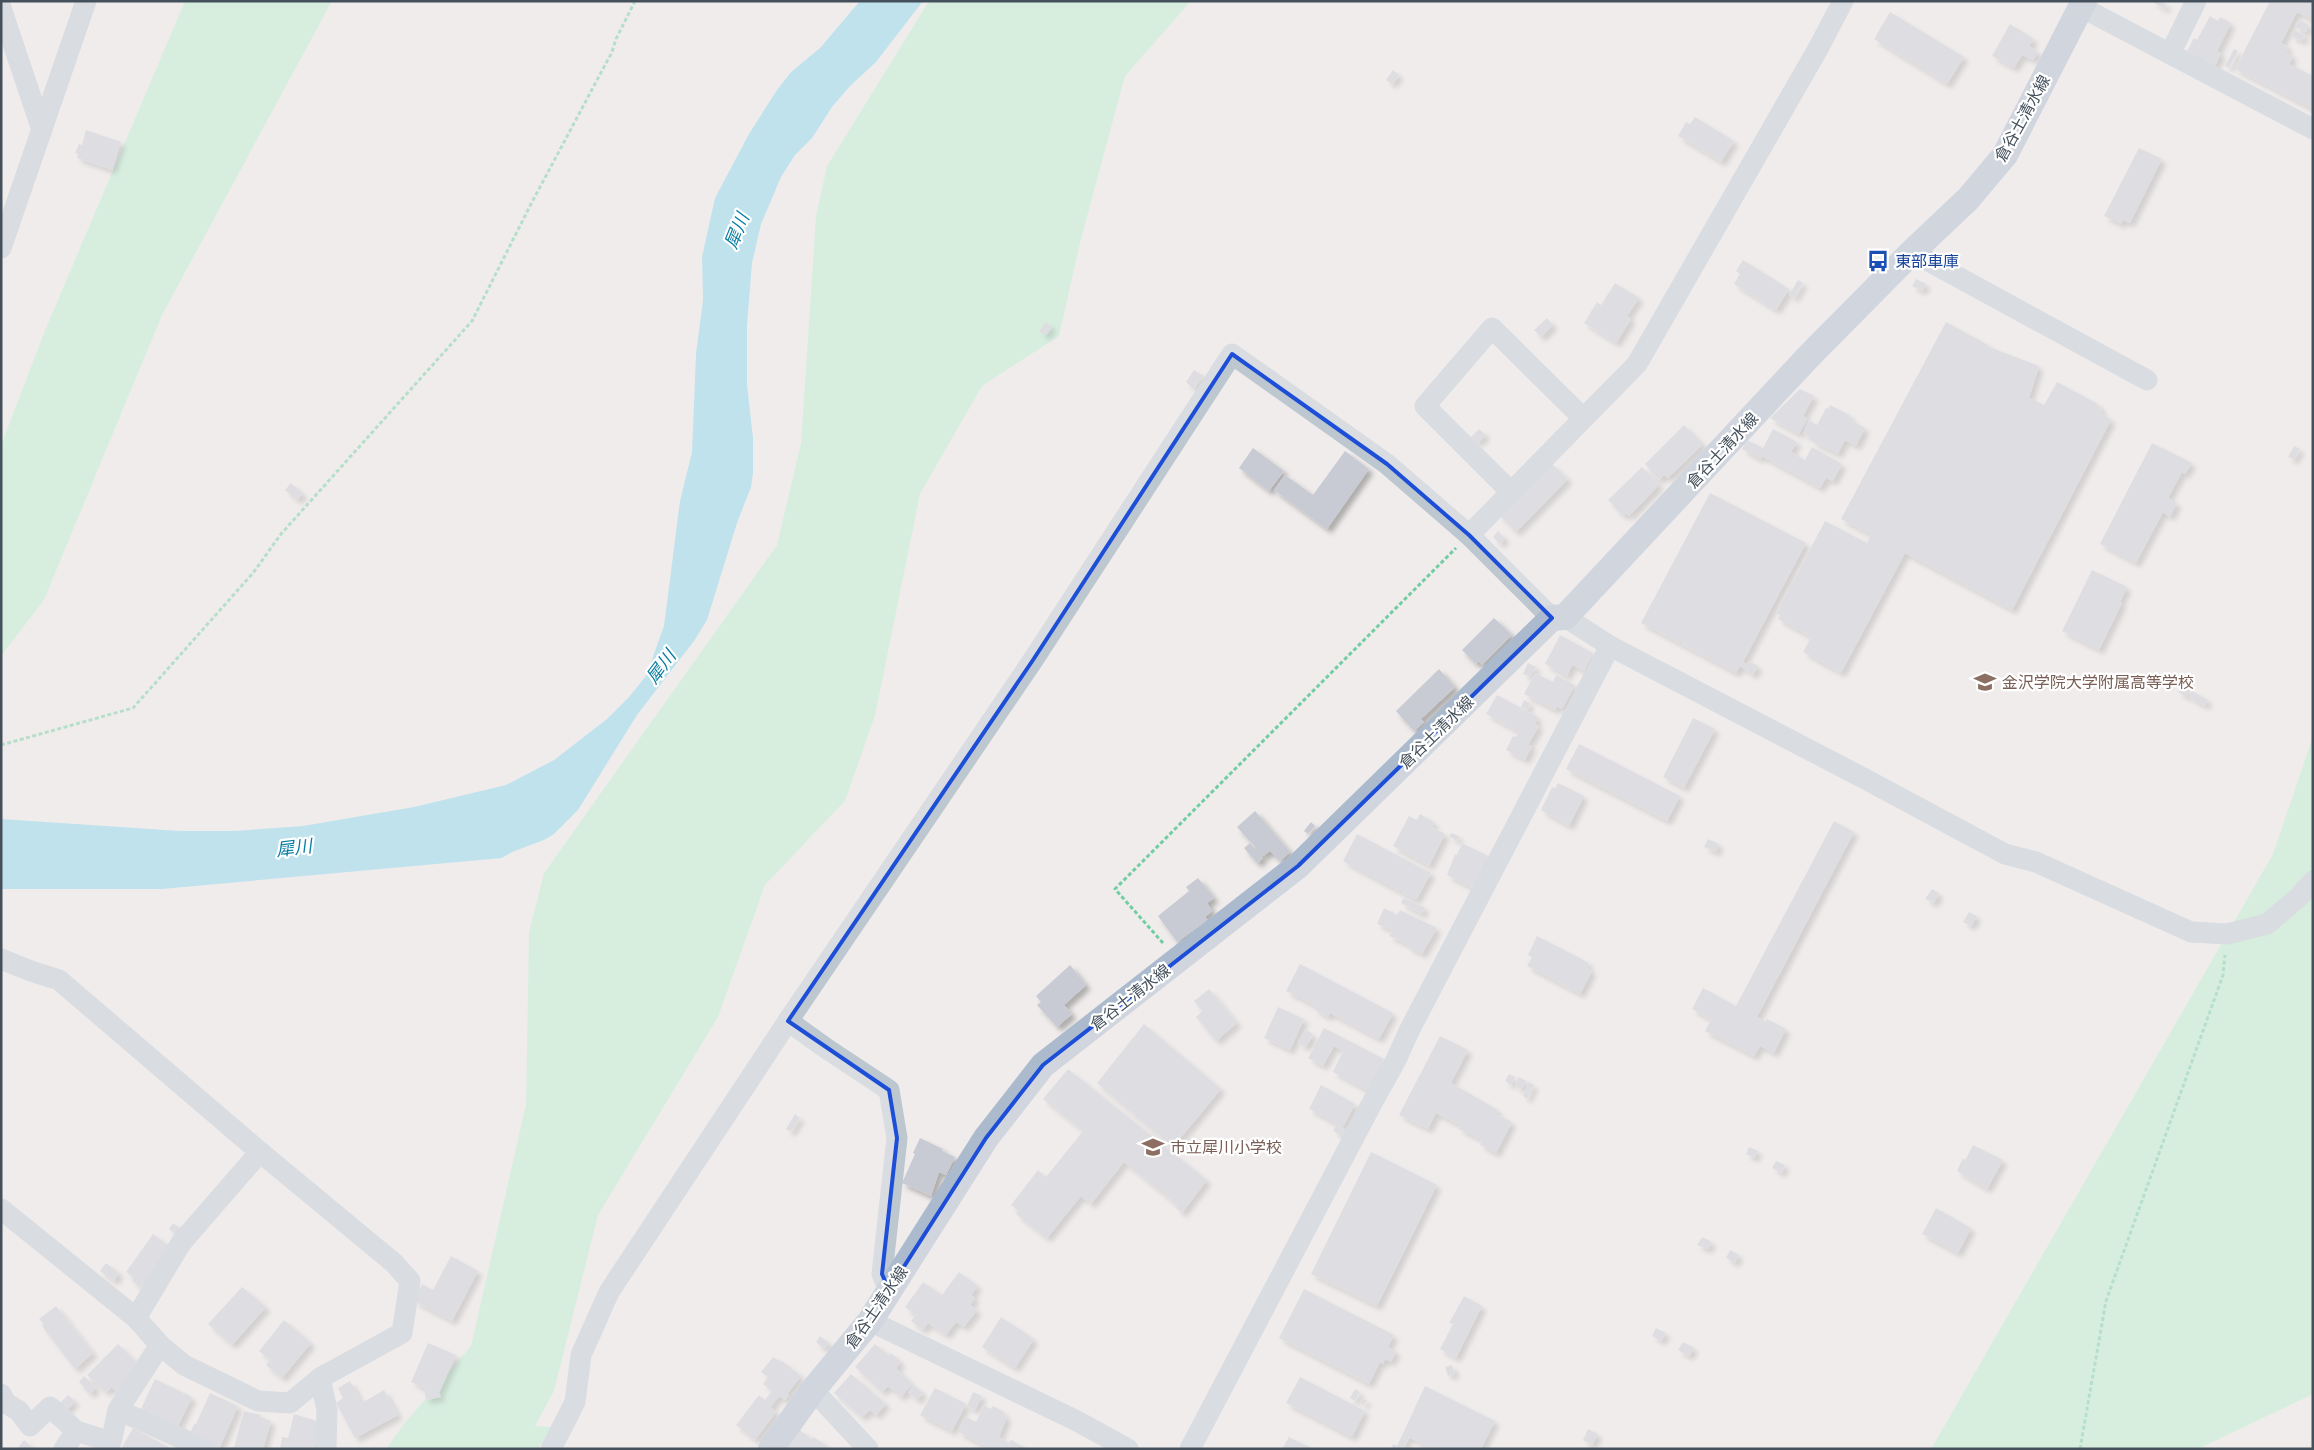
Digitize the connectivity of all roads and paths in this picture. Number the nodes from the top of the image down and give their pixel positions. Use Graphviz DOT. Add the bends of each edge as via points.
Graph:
graph roads {
  1 [pos="86,1"];
  2 [pos="636,1"];
  3 [pos="1843,1"];
  4 [pos="2196,1"];
  5 [pos="2083,4"];
  6 [pos="1,8"];
  7 [pos="2170,54"];
  8 [pos="42,130"];
  9 [pos="2313,130"];
  10 [pos="1,248"];
  11 [pos="1912,252"];
  12 [pos="2147,380"];
  13 [pos="1583,418"];
  14 [pos="1511,492"];
  15 [pos="1468,535"];
  16 [pos="1558,617"];
  17 [pos="1610,646"];
  18 [pos="1,745"];
  19 [pos="2313,880"];
  20 [pos="2227,934"];
  21 [pos="1178,959"];
  22 [pos="2,961"];
  23 [pos="788,1021"];
  24 [pos="260,1152"];
  25 [pos="1,1209"];
  26 [pos="889,1290"];
  27 [pos="136,1318"];
  28 [pos="870,1321"];
  29 [pos="160,1346"];
  30 [pos="320,1378"];
  31 [pos="813,1390"];
  32 [pos="1,1394"];
  33 [pos="118,1410"];
  34 [pos="76,1431"];
  35 [pos="64,1449"];
  36 [pos="205,1449"];
  37 [pos="326,1449"];
  38 [pos="551,1449"];
  39 [pos="771,1449"];
  40 [pos="868,1449"];
  41 [pos="1128,1449"];
  42 [pos="1190,1449"];
  43 [pos="2080,1449"];
  1 -- 8 [label="street"];
  2 -- 18 [label="path" via="472,321 281,534 253,573 133,708"];
  3 -- 13 [label="street" via="1637,364"];
  4 -- 7 [label="street"];
  5 -- 7 [label="street"];
  5 -- 11 [label="main road, 倉谷土清水線" via="2005,156 1968,199"];
  6 -- 8 [label="street"];
  7 -- 9 [label="street"];
  8 -- 10 [label="street"];
  11 -- 12 [label="street"];
  11 -- 16 [label="main road, 倉谷土清水線"];
  13 -- 14 [label="street"];
  13 -- 14 [label="street" via="1492,328 1425,406"];
  14 -- 15 [label="street"];
  15 -- 16 [label="street"];
  15 -- 21 [label="path" via="1116,889"];
  15 -- 23 [label="street" via="1387,464 1232,354 1033,660"];
  16 -- 17 [label="street"];
  16 -- 21 [label="main road, 倉谷土清水線" via="1298,866"];
  17 -- 20 [label="street" via="2005,854 2036,862 2190,932"];
  17 -- 42 [label="street"];
  19 -- 20 [label="street" via="2299,897 2267,924"];
  20 -- 43 [label="path" via="2223,975 2106,1301"];
  21 -- 26 [label="main road, 倉谷土清水線" via="1043,1065 986,1138"];
  22 -- 24 [label="street" via="59,980"];
  23 -- 26 [label="street" via="889,1090 897,1138 882,1274"];
  23 -- 38 [label="street" via="609,1292 581,1355 575,1402"];
  24 -- 27 [label="street" via="181,1244"];
  24 -- 30 [label="street" via="394,1263 410,1281 402,1333"];
  25 -- 27 [label="street"];
  26 -- 28 [label="main road, 倉谷土清水線"];
  27 -- 29 [label="street"];
  28 -- 31 [label="main road, 倉谷土清水線"];
  28 -- 41 [label="street"];
  29 -- 30 [label="street" via="184,1365 258,1402 290,1402"];
  29 -- 33 [label="street"];
  30 -- 37 [label="street" via="327,1410"];
  31 -- 39 [label="main road, 倉谷土清水線"];
  31 -- 40 [label="street"];
  32 -- 34 [label="street" via="30,1426 50,1407"];
  33 -- 34 [label="street" via="111,1442"];
  33 -- 36 [label="street"];
  34 -- 35 [label="street"];
}
